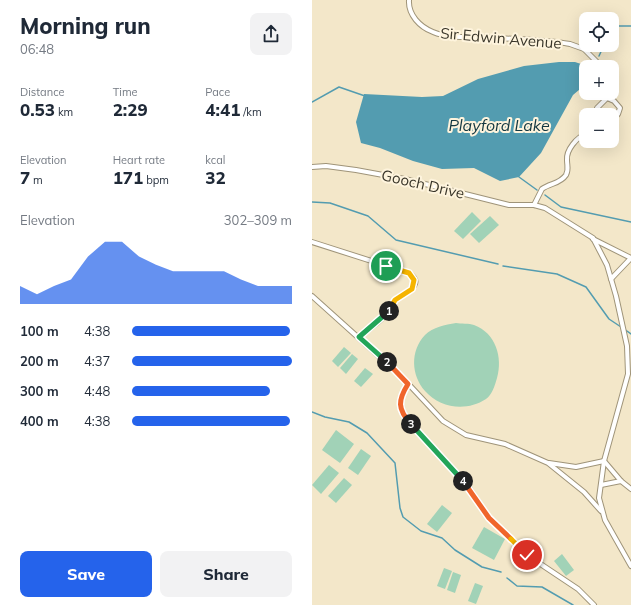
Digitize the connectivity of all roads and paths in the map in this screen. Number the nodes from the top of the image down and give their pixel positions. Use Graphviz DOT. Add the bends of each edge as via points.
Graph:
graph roads {
  1 [pos="409,0"];
  2 [pos="595,60"];
  3 [pos="604,100"];
  4 [pos="611,100"];
  5 [pos="597,108"];
  6 [pos="619,111"];
  7 [pos="579,137"];
  8 [pos="312,166"];
  9 [pos="534,205"];
  10 [pos="593,238"];
  11 [pos="313,244"];
  12 [pos="631,258"];
  13 [pos="611,279"];
  14 [pos="312,296"];
  15 [pos="359,337"];
  16 [pos="408,384"];
  17 [pos="604,461"];
  18 [pos="548,463"];
  19 [pos="621,481"];
  20 [pos="601,485"];
  21 [pos="631,489"];
  22 [pos="602,511"];
  23 [pos="631,566"];
  24 [pos="594,605"];
  1 -- 2 [label="street, Sir Edwin Avenue" via="414,17 422,26 434,32 570,44 584,49"];
  3 -- 5 [label="street"];
  4 -- 6 [label="street" via="620,108"];
  7 -- 9 [label="street" via="566,159 567,174 556,184 542,189"];
  8 -- 9 [label="street, Gooch Drive" via="356,170 405,179 509,205"];
  9 -- 10 [label="street" via="545,208"];
  10 -- 12 [label="street"];
  10 -- 13 [label="street" via="601,251"];
  11 -- 15 [label="street" via="409,273 414,277 412,289 395,300 386,315"];
  12 -- 13 [label="street"];
  13 -- 17 [label="street" via="627,346 628,374"];
  14 -- 15 [label="street"];
  15 -- 16 [label="street"];
  16 -- 18 [label="street" via="443,421 466,435 505,444"];
  16 -- 24 [label="street" via="400,397 407,420 469,488 489,518 527,555 578,589"];
  17 -- 18 [label="street" via="576,467"];
  17 -- 19 [label="street"];
  17 -- 20 [label="street"];
  18 -- 22 [label="street" via="584,492"];
  19 -- 20 [label="street"];
  19 -- 21 [label="street"];
  20 -- 22 [label="street" via="599,498"];
  22 -- 23 [label="street"];
}
